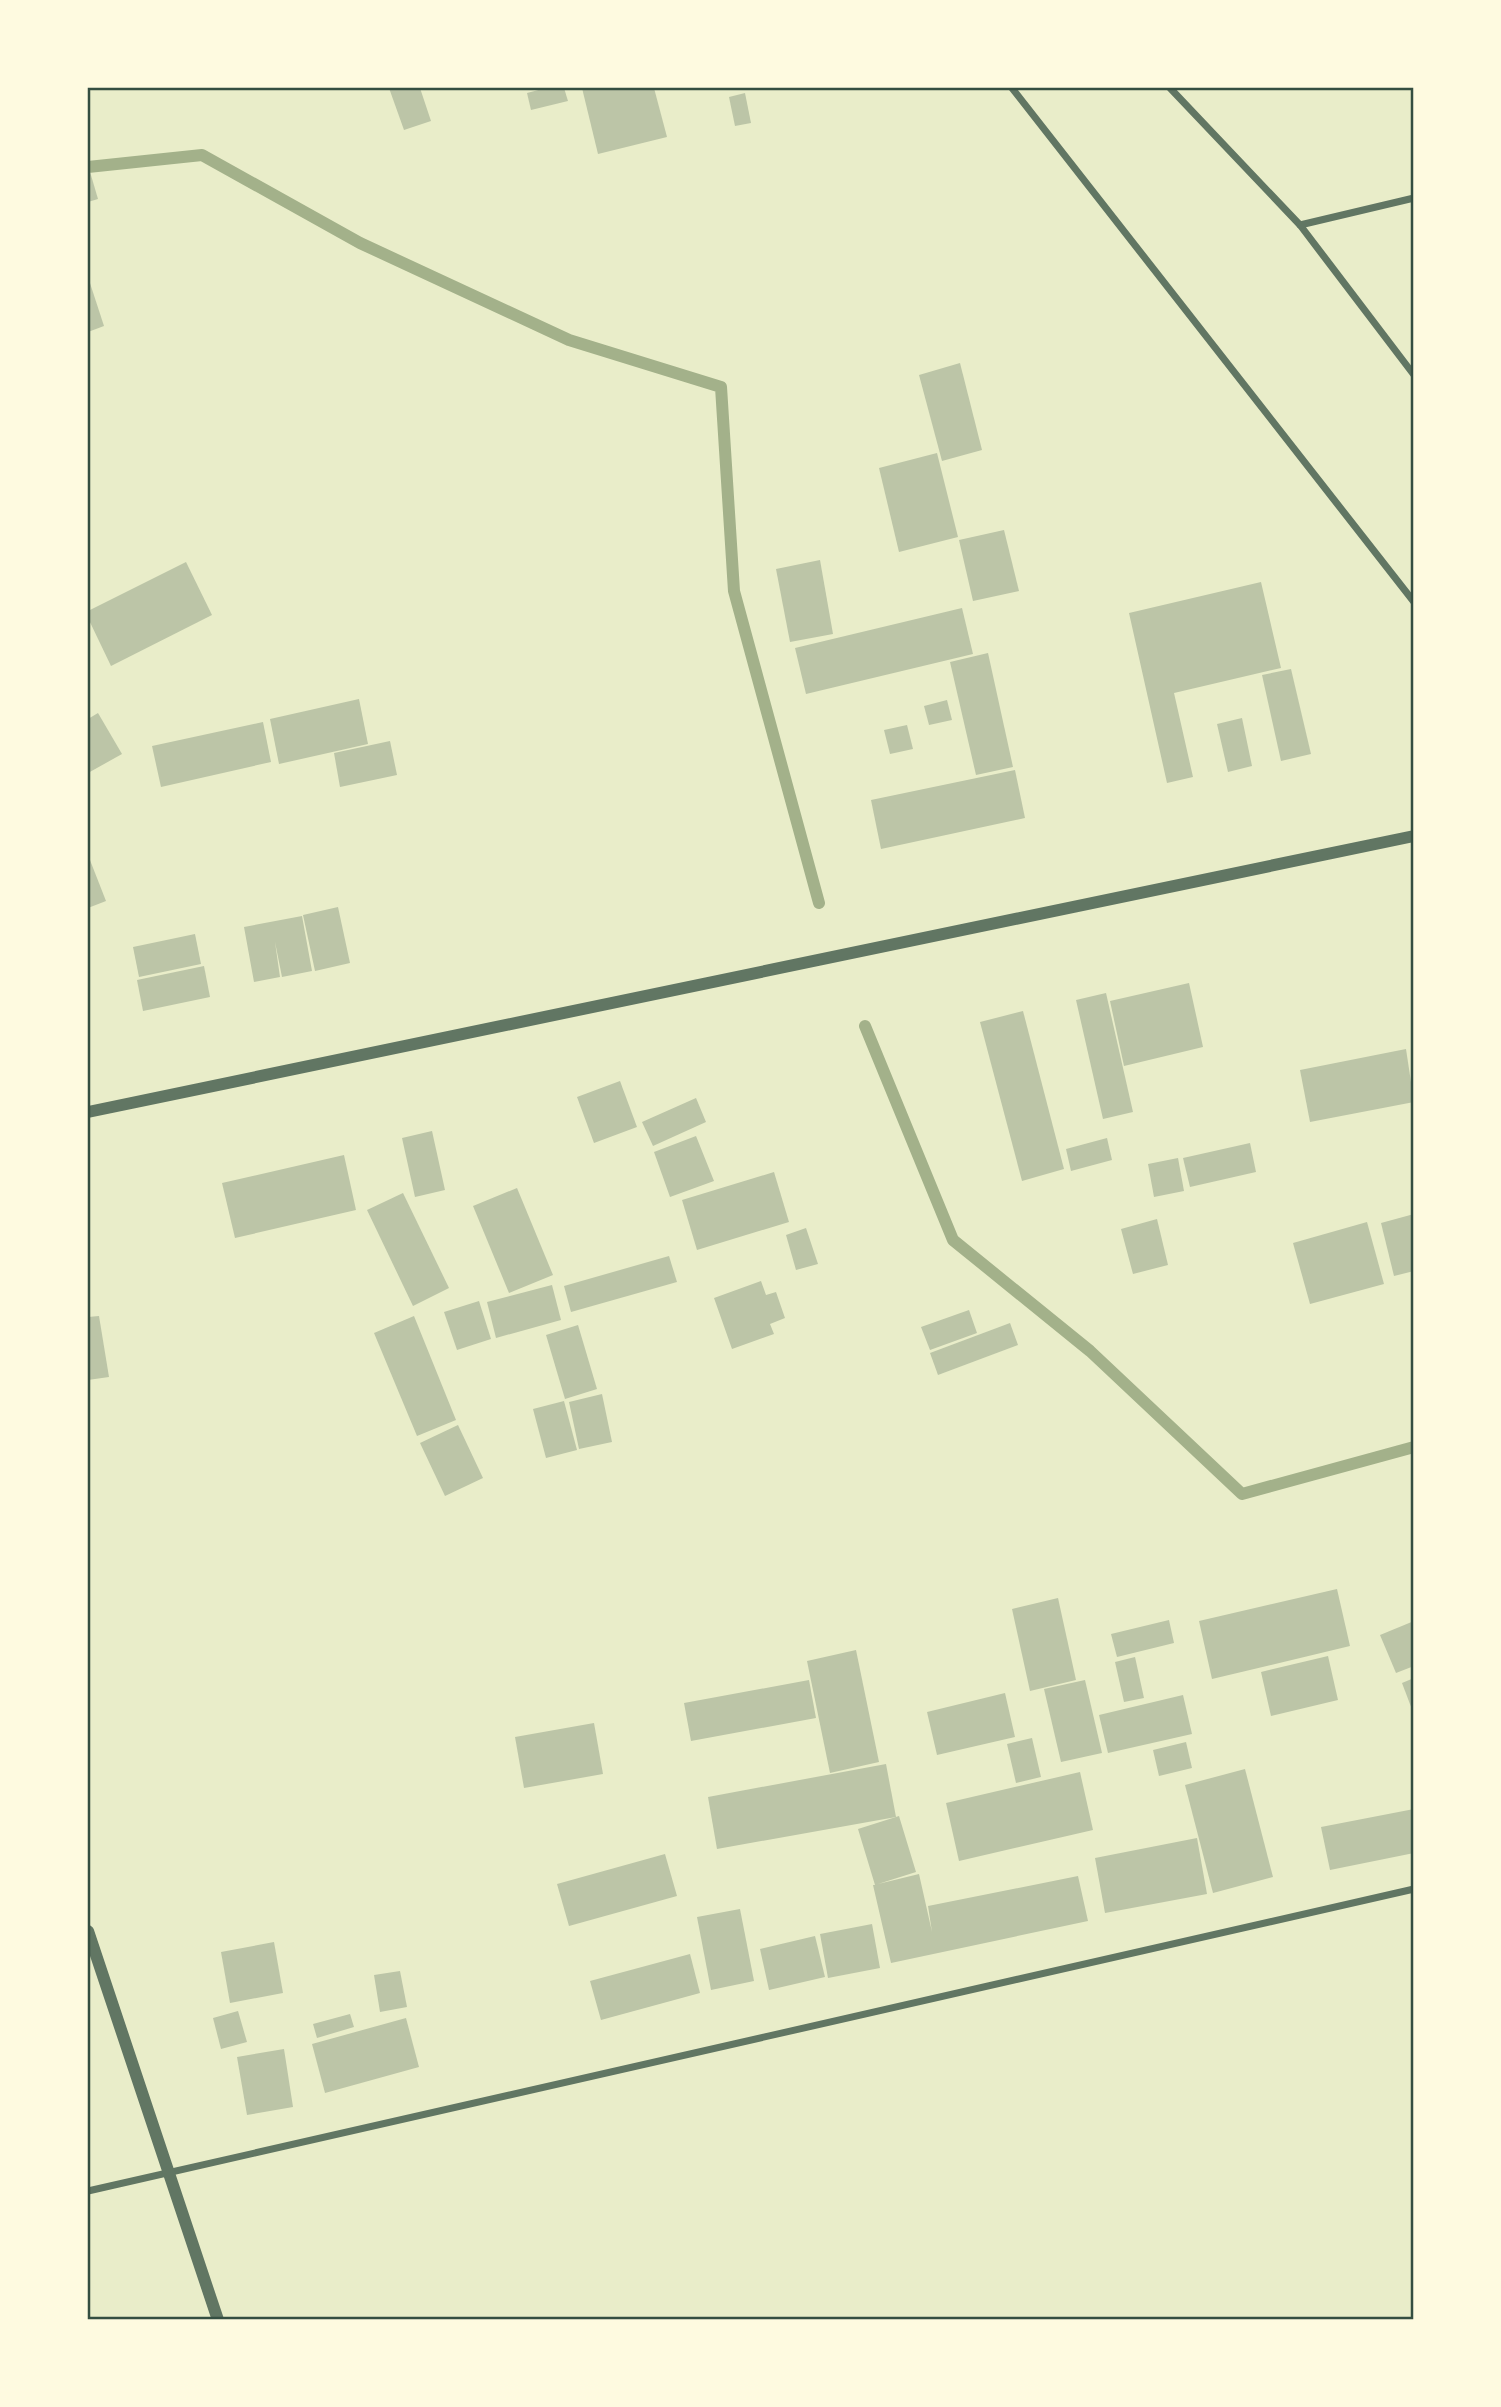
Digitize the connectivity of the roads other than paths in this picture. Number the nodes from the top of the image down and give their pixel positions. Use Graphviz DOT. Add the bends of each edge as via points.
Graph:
graph roads {
  1 [pos="1012,88"];
  2 [pos="1170,88"];
  3 [pos="1413,198"];
  4 [pos="1300,225"];
  5 [pos="1413,374"];
  6 [pos="1413,602"];
  7 [pos="1413,836"];
  8 [pos="88,1112"];
  9 [pos="1413,1889"];
  10 [pos="88,1931"];
  11 [pos="168,2172"];
  12 [pos="88,2191"];
  13 [pos="218,2319"];
  1 -- 6 [label="street"];
  2 -- 4 [label="street"];
  3 -- 4 [label="street"];
  4 -- 5 [label="street"];
  7 -- 8 [label="street"];
  9 -- 11 [label="street"];
  10 -- 11 [label="street"];
  11 -- 12 [label="street"];
  11 -- 13 [label="street"];
}
